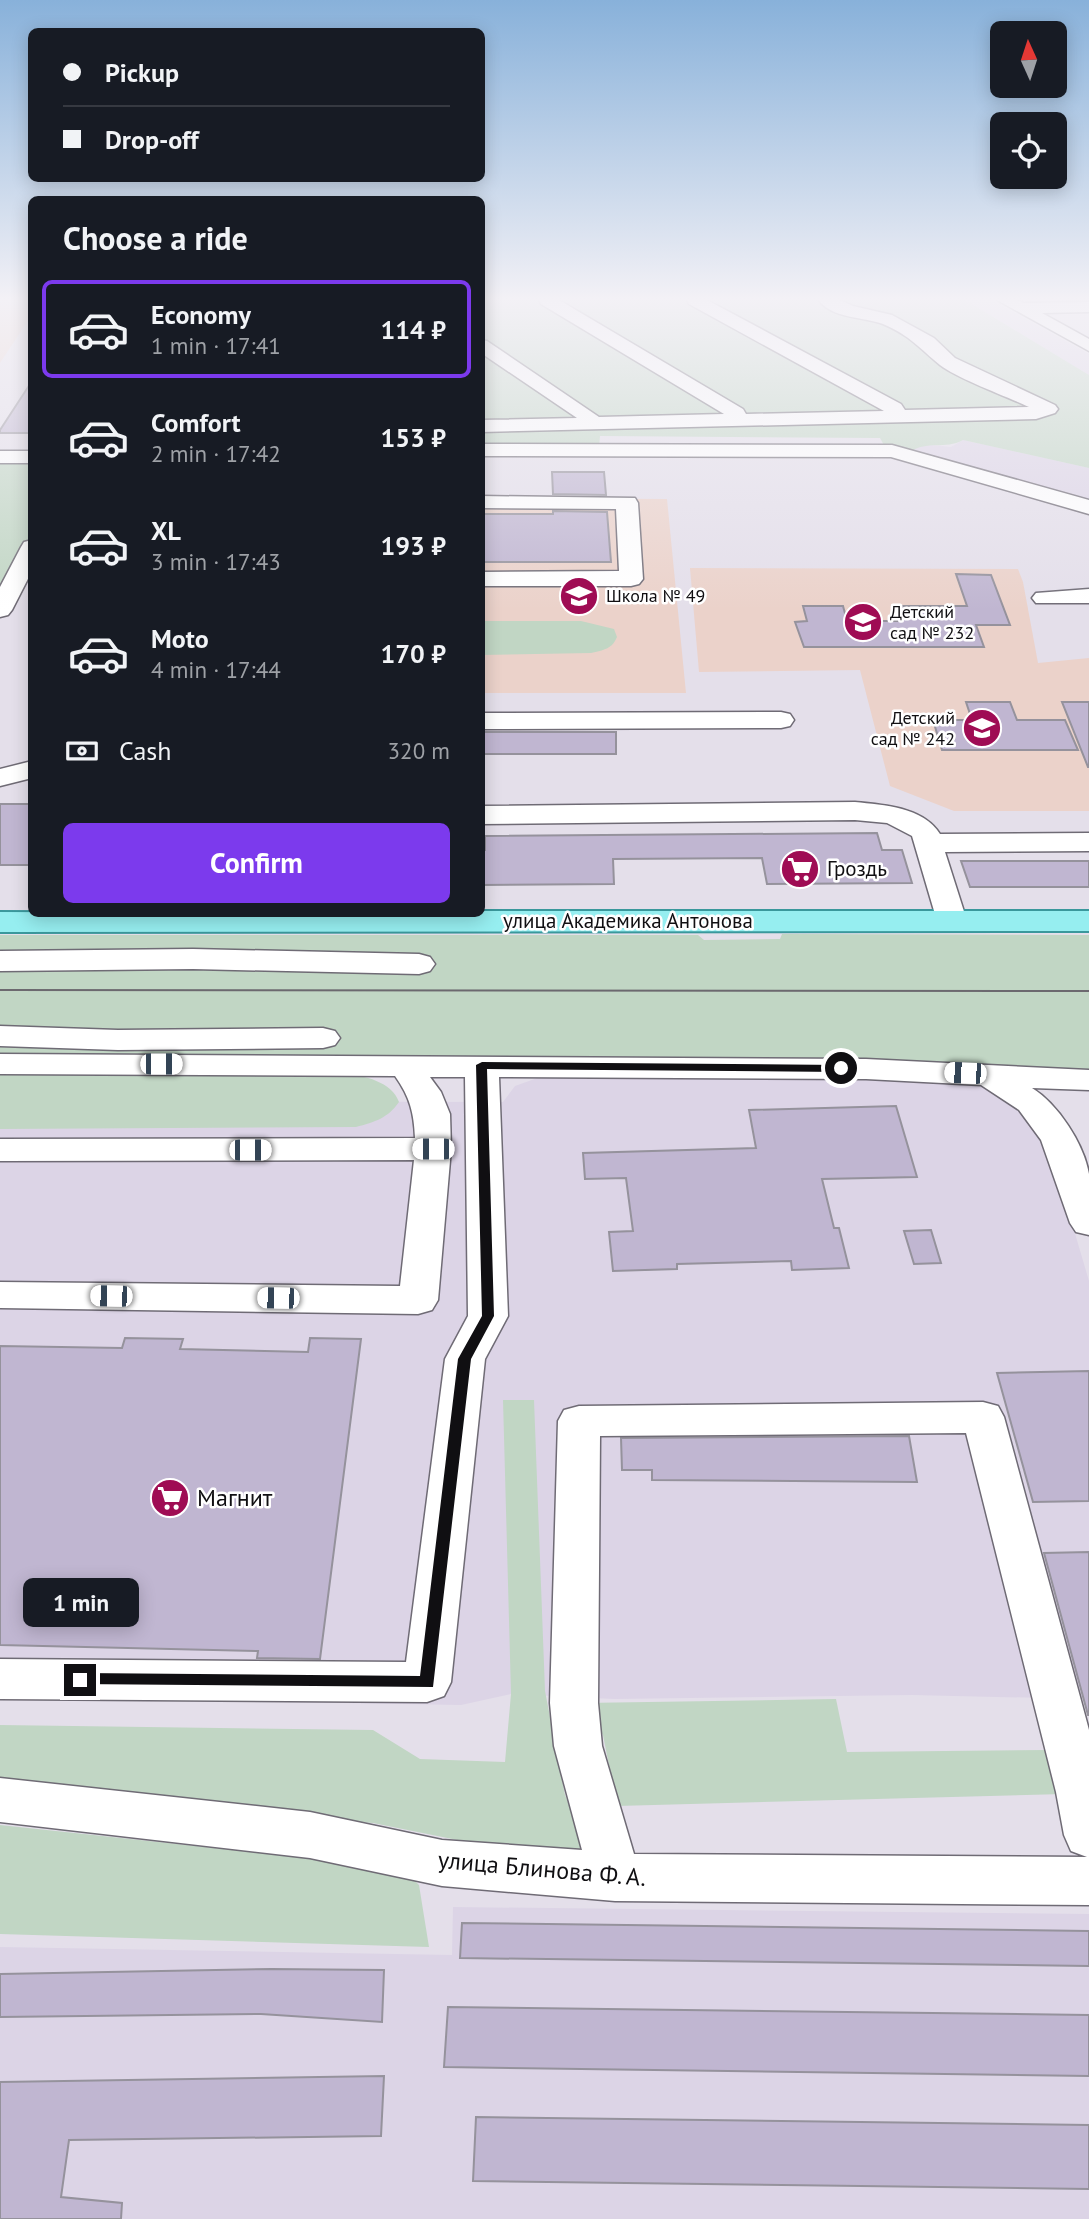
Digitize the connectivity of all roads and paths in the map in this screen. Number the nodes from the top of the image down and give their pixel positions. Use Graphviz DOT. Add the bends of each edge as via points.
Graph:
graph roads {
  1 [pos="569,404"];
  2 [pos="721,404"];
  3 [pos="886,404"];
  4 [pos="1036,404"];
  5 [pos="897,415"];
  6 [pos="738,420"];
  7 [pos="589,424"];
  8 [pos="485,426"];
  9 [pos="485,450"];
  10 [pos="0,457"];
  11 [pos="28,457"];
  12 [pos="485,502"];
  13 [pos="1089,507"];
  14 [pos="28,555"];
  15 [pos="485,579"];
  16 [pos="1089,596"];
  17 [pos="1044,598"];
  18 [pos="0,610"];
  19 [pos="781,720"];
  20 [pos="485,721"];
  21 [pos="28,770"];
  22 [pos="0,778"];
  23 [pos="485,815"];
  24 [pos="1089,842"];
  25 [pos="929,844"];
  26 [pos="384,917"];
  27 [pos="952,921"];
  28 [pos="1089,921"];
  29 [pos="0,922"];
  30 [pos="0,961"];
  31 [pos="419,964"];
  32 [pos="0,1036"];
  33 [pos="323,1038"];
  34 [pos="0,1064"];
  35 [pos="404,1065"];
  36 [pos="482,1065"];
  37 [pos="989,1074"];
  38 [pos="1089,1080"];
  39 [pos="433,1149"];
  40 [pos="0,1150"];
  41 [pos="1089,1223"];
  42 [pos="0,1295"];
  43 [pos="0,1679"];
  44 [pos="0,1800"];
  45 [pos="1089,1835"];
  46 [pos="615,1877"];
  47 [pos="1089,1881"];
  1 -- 7 [label="street" via="589,417"];
  2 -- 6 [label="street" via="737,413"];
  3 -- 5 [label="street"];
  4 -- 5 [label="street" via="1048,409"];
  5 -- 6 [label="street"];
  6 -- 7 [label="street"];
  7 -- 8 [label="street"];
  9 -- 13 [label="street" via="873,450 903,453"];
  10 -- 11 [label="street"];
  12 -- 15 [label="street" via="627,503 631,579"];
  14 -- 18 [label="street"];
  16 -- 17 [label="street"];
  19 -- 20 [label="street"];
  21 -- 22 [label="street"];
  23 -- 25 [label="street" via="855,811 895,814 914,822"];
  24 -- 25 [label="street"];
  25 -- 27 [label="street"];
  26 -- 27 [label="main road, улица Академика Антонова"];
  26 -- 29 [label="main road, улица Академика Антонова"];
  27 -- 28 [label="main road, улица Академика Антонова"];
  30 -- 31 [label="street"];
  32 -- 33 [label="street"];
  34 -- 35 [label="street"];
  35 -- 36 [label="street"];
  35 -- 39 [label="street" via="424,1092 432,1114"];
  36 -- 37 [label="street"];
  36 -- 43 [label="street" via="488,1316 465,1359 427,1682"];
  37 -- 38 [label="street"];
  37 -- 41 [label="street" via="1031,1102 1058,1139"];
  39 -- 40 [label="street"];
  39 -- 42 [label="street" via="418,1300"];
  44 -- 46 [label="street, улица Блинова Ф. А." via="310,1835 442,1863"];
  45 -- 46 [label="street" via="984,1417 579,1421 574,1703 578,1746"];
  46 -- 47 [label="street, улица Блинова Ф. А."];
}
